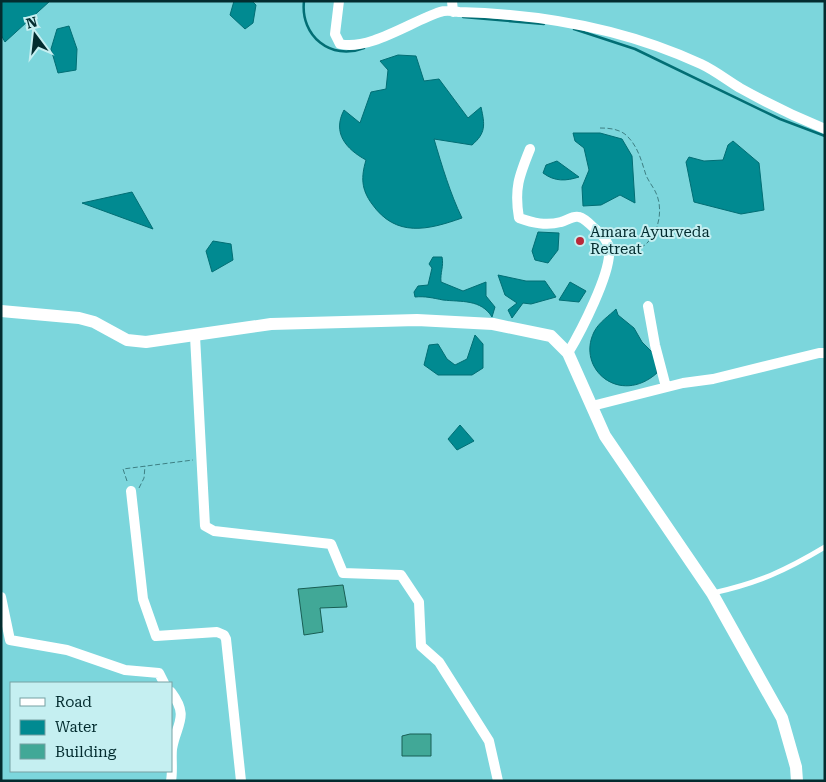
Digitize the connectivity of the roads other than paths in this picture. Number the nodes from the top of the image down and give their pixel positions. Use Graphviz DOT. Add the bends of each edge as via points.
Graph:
graph roads {
  1 [pos="339,1"];
  2 [pos="453,6"];
  3 [pos="825,129"];
  4 [pos="530,149"];
  5 [pos="648,306"];
  6 [pos="1,312"];
  7 [pos="195,336"];
  8 [pos="568,353"];
  9 [pos="825,353"];
  10 [pos="666,387"];
  11 [pos="592,406"];
  12 [pos="131,491"];
  13 [pos="825,548"];
  14 [pos="712,593"];
  15 [pos="1,597"];
  16 [pos="164,682"];
  17 [pos="172,694"];
  18 [pos="172,750"];
  19 [pos="241,781"];
  20 [pos="498,781"];
  21 [pos="797,781"];
  1 -- 2 [label="street" via="335,34 340,44 347,46 377,39"];
  2 -- 3 [label="street" via="557,19 642,41 702,64 763,100"];
  4 -- 8 [label="street" via="516,186 519,218 537,224 554,224 580,217 603,235 610,252 604,278 580,334"];
  5 -- 10 [label="street"];
  6 -- 7 [label="street" via="79,318 94,322 127,340 146,342"];
  7 -- 8 [label="street" via="271,324 417,320 493,324 551,336"];
  7 -- 20 [label="street" via="204,521 209,529 331,544 343,573 401,575 419,602 421,646 439,662 489,742"];
  8 -- 11 [label="street"];
  9 -- 10 [label="street"];
  10 -- 11 [label="street"];
  11 -- 14 [label="street" via="605,436"];
  12 -- 19 [label="street" via="144,599 156,636 217,632 224,635"];
  13 -- 14 [label="lane" via="753,584"];
  14 -- 21 [label="street" via="782,718"];
  15 -- 16 [label="street" via="10,640 67,650 125,670 159,673"];
  17 -- 18 [label="street" via="179,705 181,722"];
}
